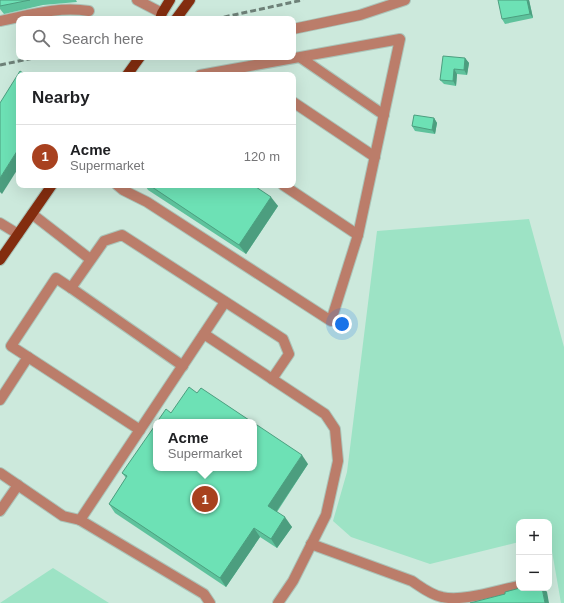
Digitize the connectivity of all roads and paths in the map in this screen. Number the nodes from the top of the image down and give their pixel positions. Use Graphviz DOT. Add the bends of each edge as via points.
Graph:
graph roads {
  1 [pos="137,0"];
  2 [pos="170,0"];
  3 [pos="190,0"];
  4 [pos="405,0"];
  5 [pos="89,11"];
  6 [pos="25,16"];
  7 [pos="161,16"];
  8 [pos="178,16"];
  9 [pos="16,18"];
  10 [pos="0,21"];
  11 [pos="296,28"];
  12 [pos="300,58"];
  13 [pos="296,59"];
  14 [pos="138,60"];
  15 [pos="288,60"];
  16 [pos="241,68"];
  17 [pos="131,72"];
  18 [pos="218,72"];
  19 [pos="247,72"];
  20 [pos="296,104"];
  21 [pos="384,116"];
  22 [pos="375,157"];
  23 [pos="50,188"];
  24 [pos="121,188"];
  25 [pos="288,188"];
  26 [pos="32,214"];
  27 [pos="0,223"];
  28 [pos="18,234"];
  29 [pos="358,235"];
  30 [pos="90,259"];
  31 [pos="0,260"];
  32 [pos="71,288"];
  33 [pos="225,302"];
  34 [pos="204,334"];
  35 [pos="28,358"];
  36 [pos="183,366"];
  37 [pos="272,379"];
  38 [pos="0,400"];
  39 [pos="140,430"];
  40 [pos="0,473"];
  41 [pos="18,485"];
  42 [pos="0,511"];
  43 [pos="80,520"];
  44 [pos="311,544"];
  45 [pos="516,587"];
  46 [pos="210,603"];
  47 [pos="278,603"];
  1 -- 7 [label="lane"];
  2 -- 7 [label="main road"];
  3 -- 8 [label="main road"];
  4 -- 11 [label="lane" via="360,15"];
  5 -- 6 [label="lane" via="56,10"];
  9 -- 10 [label="lane"];
  12 -- 13 [label="lane"];
  12 -- 21 [label="lane"];
  12 -- 21 [label="lane" via="400,39"];
  14 -- 17 [label="main road"];
  15 -- 16 [label="lane"];
  16 -- 18 [label="lane"];
  16 -- 19 [label="lane"];
  20 -- 22 [label="lane"];
  21 -- 22 [label="lane"];
  22 -- 29 [label="lane"];
  23 -- 26 [label="main road"];
  24 -- 29 [label="lane" via="154,206 331,321"];
  25 -- 29 [label="lane"];
  26 -- 28 [label="main road"];
  26 -- 30 [label="lane"];
  27 -- 28 [label="lane"];
  28 -- 31 [label="main road"];
  30 -- 32 [label="lane"];
  30 -- 33 [label="lane" via="104,241 122,235"];
  32 -- 35 [label="lane" via="56,278 11,346"];
  32 -- 36 [label="lane"];
  33 -- 34 [label="lane"];
  33 -- 37 [label="lane" via="283,340 289,354"];
  34 -- 36 [label="lane"];
  34 -- 37 [label="lane"];
  35 -- 38 [label="lane"];
  35 -- 39 [label="lane"];
  36 -- 39 [label="lane"];
  37 -- 44 [label="lane" via="325,414 335,429 338,461 326,515"];
  39 -- 43 [label="lane"];
  40 -- 41 [label="lane"];
  41 -- 42 [label="lane"];
  41 -- 43 [label="lane" via="63,516"];
  43 -- 46 [label="lane" via="204,594"];
  44 -- 45 [label="lane" via="412,581 424,590 441,597 459,598"];
  44 -- 47 [label="lane" via="293,581"];
}
